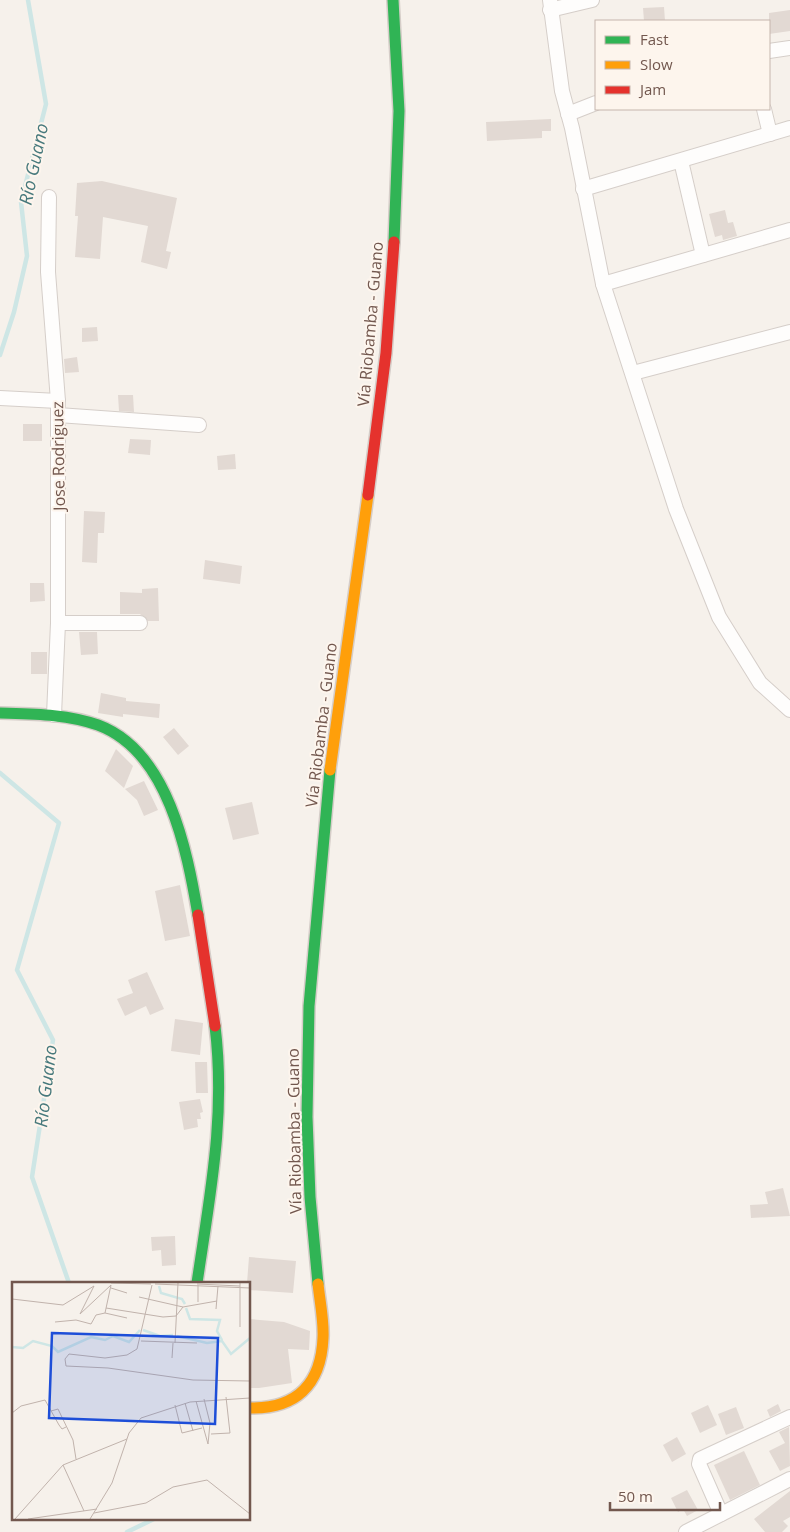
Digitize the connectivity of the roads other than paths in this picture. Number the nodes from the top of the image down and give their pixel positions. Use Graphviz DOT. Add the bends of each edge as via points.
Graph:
graph roads {
  1 [pos="393,0"];
  2 [pos="592,0"];
  3 [pos="550,5"];
  4 [pos="790,48"];
  5 [pos="770,51"];
  6 [pos="595,103"];
  7 [pos="764,110"];
  8 [pos="568,114"];
  9 [pos="790,128"];
  10 [pos="770,134"];
  11 [pos="681,161"];
  12 [pos="584,189"];
  13 [pos="49,197"];
  14 [pos="790,230"];
  15 [pos="704,255"];
  16 [pos="603,284"];
  17 [pos="790,332"];
  18 [pos="632,373"];
  19 [pos="4,399"];
  20 [pos="58,408"];
  21 [pos="199,425"];
  22 [pos="58,623"];
  23 [pos="140,623"];
  24 [pos="790,710"];
  25 [pos="0,713"];
  26 [pos="54,715"];
  27 [pos="197,1282"];
  28 [pos="250,1408"];
  29 [pos="790,1418"];
  30 [pos="790,1479"];
  31 [pos="721,1514"];
  32 [pos="686,1532"];
  1 -- 28 [label="main road, Vía Riobamba - Guano" via="399,111 396,216 386,353 332,752 308,1006 310,1197 323,1338 315,1374 306,1390 285,1405 271,1409"];
  2 -- 3 [label="street"];
  3 -- 8 [label="street"];
  4 -- 5 [label="street"];
  6 -- 8 [label="street"];
  7 -- 10 [label="street"];
  8 -- 12 [label="street"];
  9 -- 10 [label="street"];
  10 -- 11 [label="street"];
  11 -- 12 [label="street"];
  11 -- 15 [label="street"];
  12 -- 16 [label="street"];
  13 -- 20 [label="street, Jose Rodriguez" via="50,297"];
  14 -- 15 [label="street"];
  15 -- 16 [label="street"];
  16 -- 18 [label="street"];
  17 -- 18 [label="street"];
  18 -- 24 [label="street" via="676,509 719,617 760,683"];
  19 -- 20 [label="street"];
  20 -- 21 [label="street"];
  20 -- 22 [label="street, Jose Rodriguez"];
  22 -- 23 [label="street"];
  22 -- 26 [label="street, Jose Rodriguez"];
  25 -- 26 [label="main road"];
  26 -- 27 [label="main road" via="88,722 126,741 155,776 182,840 216,1024 220,1069 215,1147"];
  29 -- 31 [label="street" via="700,1459 699,1464"];
  30 -- 31 [label="street"];
  31 -- 32 [label="street"];
}
